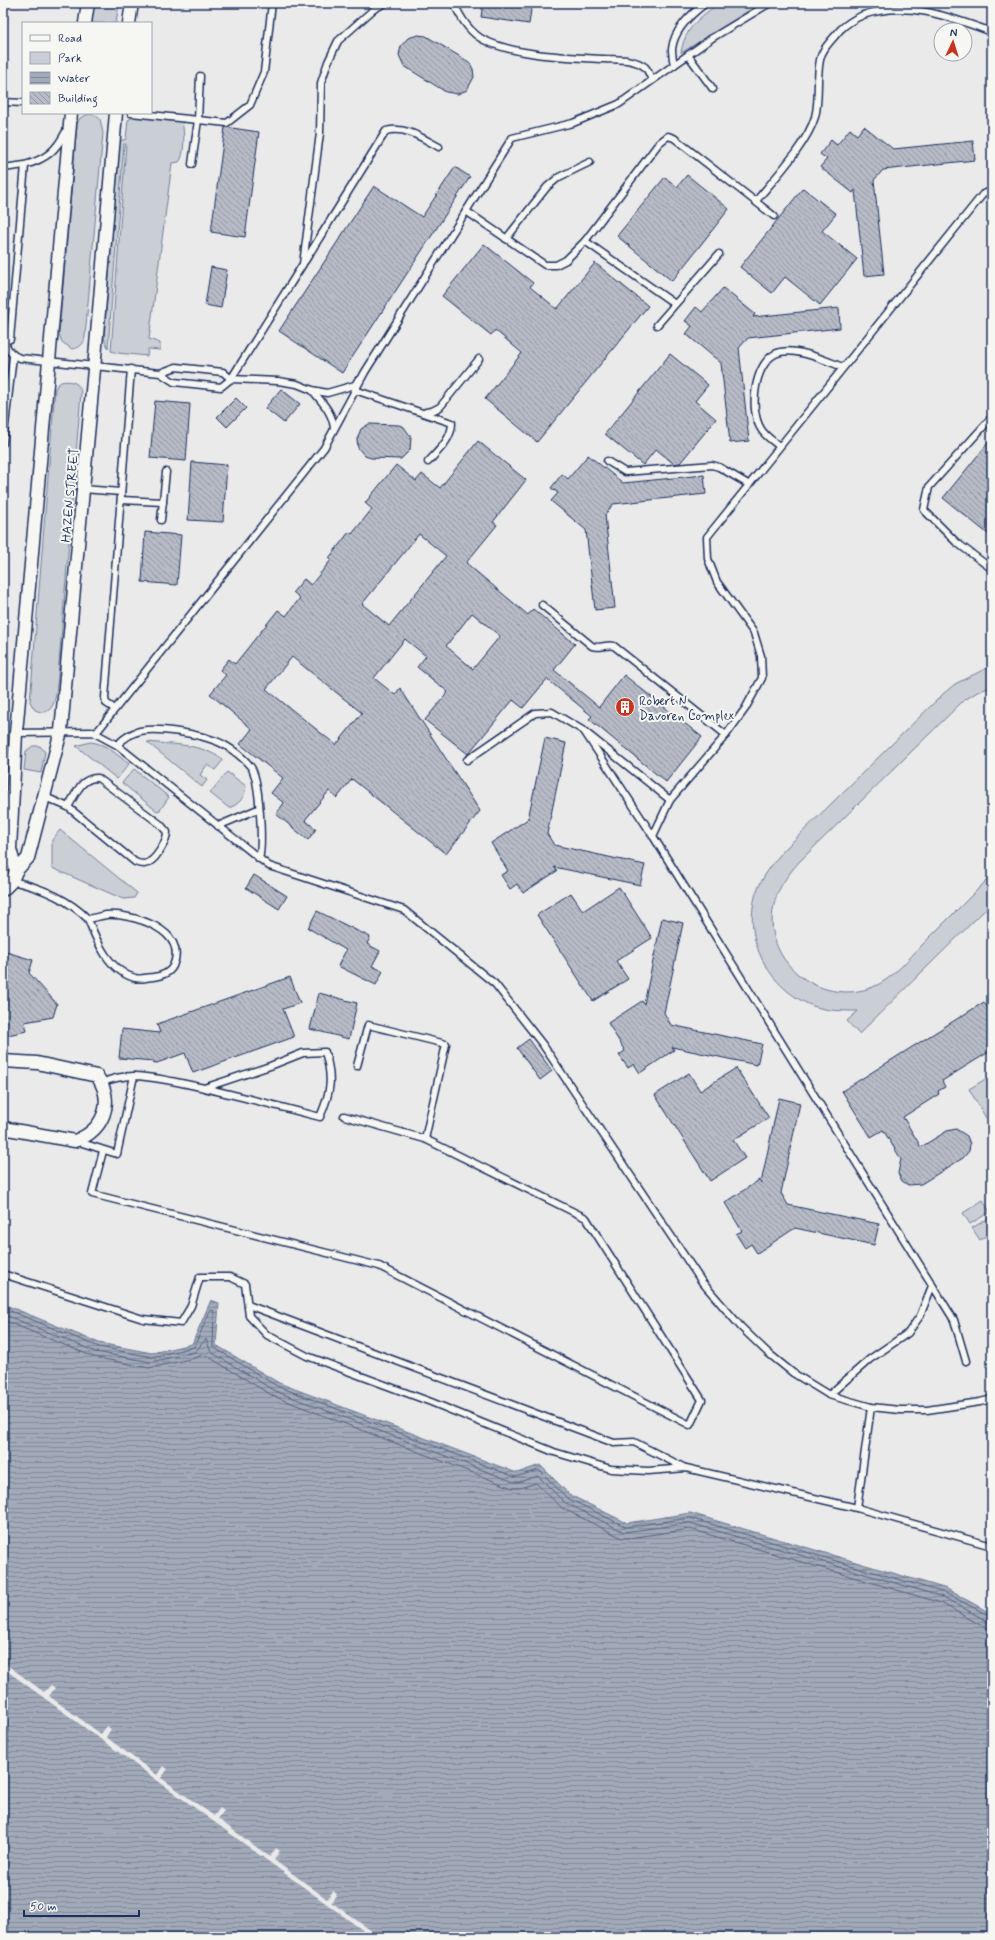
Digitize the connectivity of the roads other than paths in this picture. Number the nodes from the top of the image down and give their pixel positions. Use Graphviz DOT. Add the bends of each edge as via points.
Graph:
graph roads {
  1 [pos="88,3"];
  2 [pos="132,3"];
  3 [pos="272,3"];
  4 [pos="385,3"];
  5 [pos="454,3"];
  6 [pos="706,3"];
  7 [pos="770,3"];
  8 [pos="85,22"];
  9 [pos="129,22"];
  10 [pos="992,32"];
  11 [pos="688,55"];
  12 [pos="674,65"];
  13 [pos="200,76"];
  14 [pos="652,80"];
  15 [pos="713,89"];
  16 [pos="3,102"];
  17 [pos="22,103"];
  18 [pos="116,114"];
  19 [pos="140,114"];
  20 [pos="71,119"];
  21 [pos="198,120"];
  22 [pos="439,147"];
  23 [pos="590,162"];
  24 [pos="192,164"];
  25 [pos="25,166"];
  26 [pos="3,168"];
  27 [pos="992,191"];
  28 [pos="756,201"];
  29 [pos="466,211"];
  30 [pos="774,216"];
  31 [pos="506,239"];
  32 [pos="584,241"];
  33 [pos="719,254"];
  34 [pos="303,264"];
  35 [pos="676,304"];
  36 [pos="657,325"];
  37 [pos="3,342"];
  38 [pos="13,356"];
  39 [pos="478,360"];
  40 [pos="49,361"];
  41 [pos="95,365"];
  42 [pos="843,367"];
  43 [pos="132,370"];
  44 [pos="365,372"];
  45 [pos="160,373"];
  46 [pos="231,380"];
  47 [pos="312,390"];
  48 [pos="355,390"];
  49 [pos="422,412"];
  50 [pos="992,417"];
  51 [pos="334,429"];
  52 [pos="3,443"];
  53 [pos="779,446"];
  54 [pos="607,461"];
  55 [pos="428,462"];
  56 [pos="166,472"];
  57 [pos="748,484"];
  58 [pos="83,489"];
  59 [pos="121,492"];
  60 [pos="121,500"];
  61 [pos="163,502"];
  62 [pos="161,520"];
  63 [pos="992,568"];
  64 [pos="542,605"];
  65 [pos="115,709"];
  66 [pos="60,731"];
  67 [pos="584,731"];
  68 [pos="16,732"];
  69 [pos="96,733"];
  70 [pos="726,735"];
  71 [pos="117,745"];
  72 [pos="467,760"];
  73 [pos="45,797"];
  74 [pos="670,800"];
  75 [pos="68,807"];
  76 [pos="258,809"];
  77 [pos="218,826"];
  78 [pos="653,836"];
  79 [pos="259,859"];
  80 [pos="14,876"];
  81 [pos="3,890"];
  82 [pos="88,919"];
  83 [pos="3,1060"];
  84 [pos="357,1066"];
  85 [pos="134,1076"];
  86 [pos="102,1083"];
  87 [pos="204,1088"];
  88 [pos="344,1116"];
  89 [pos="3,1128"];
  90 [pos="425,1139"];
  91 [pos="75,1141"];
  92 [pos="103,1151"];
  93 [pos="3,1274"];
  94 [pos="932,1286"];
  95 [pos="248,1305"];
  96 [pos="966,1361"];
  97 [pos="829,1395"];
  98 [pos="992,1399"];
  99 [pos="871,1407"];
  100 [pos="686,1468"];
  101 [pos="856,1508"];
  102 [pos="992,1546"];
  1 -- 8 [label="street"];
  2 -- 9 [label="street"];
  3 -- 21 [label="lane" via="264,72 250,105 227,123"];
  4 -- 34 [label="lane" via="374,9 338,41 321,83 320,133"];
  5 -- 14 [label="lane" via="459,16 483,40 543,54 628,60 646,68"];
  6 -- 12 [label="lane" via="692,13 677,33 672,49"];
  7 -- 11 [label="lane"];
  10 -- 28 [label="lane" via="948,14 917,5 895,4 874,8 846,24 828,44 820,59 815,118 792,157"];
  11 -- 12 [label="lane"];
  11 -- 15 [label="lane"];
  12 -- 14 [label="lane"];
  13 -- 21 [label="lane"];
  14 -- 29 [label="lane" via="619,104 579,120 512,138"];
  16 -- 17 [label="lane"];
  18 -- 41 [label="street, HAZEN STREET"];
  19 -- 21 [label="lane"];
  20 -- 25 [label="lane" via="59,144 43,160"];
  20 -- 40 [label="street"];
  21 -- 24 [label="lane"];
  22 -- 34 [label="lane" via="406,130 395,128 386,131"];
  23 -- 31 [label="lane" via="560,177 547,187"];
  25 -- 26 [label="lane"];
  25 -- 37 [label="lane" via="10,339"];
  27 -- 42 [label="lane" via="983,194"];
  28 -- 30 [label="lane"];
  28 -- 32 [label="lane" via="668,136 659,143"];
  29 -- 31 [label="lane"];
  29 -- 44 [label="lane"];
  31 -- 32 [label="lane" via="545,265 556,265 566,260"];
  32 -- 35 [label="lane"];
  33 -- 35 [label="lane"];
  34 -- 46 [label="lane"];
  35 -- 36 [label="lane"];
  37 -- 38 [label="lane"];
  38 -- 40 [label="lane"];
  38 -- 52 [label="lane"];
  39 -- 49 [label="lane" via="440,407 432,412"];
  40 -- 41 [label="lane"];
  40 -- 68 [label="street"];
  41 -- 43 [label="lane"];
  41 -- 58 [label="street, HAZEN STREET"];
  42 -- 53 [label="lane"];
  42 -- 53 [label="lane" via="810,354 794,352 775,354 760,369 755,395 755,415 762,430"];
  43 -- 45 [label="lane"];
  43 -- 59 [label="lane"];
  44 -- 47 [label="lane" via="355,385 327,393"];
  44 -- 48 [label="lane"];
  45 -- 46 [label="lane" via="176,367 223,372"];
  45 -- 46 [label="lane" via="174,382 221,387"];
  46 -- 47 [label="lane" via="278,381"];
  47 -- 51 [label="lane" via="334,419"];
  48 -- 49 [label="lane"];
  48 -- 51 [label="lane"];
  49 -- 55 [label="lane" via="452,423 449,438"];
  50 -- 63 [label="lane" via="929,487 924,510 956,542"];
  51 -- 65 [label="lane" via="322,451"];
  53 -- 57 [label="lane"];
  54 -- 57 [label="lane" via="625,472 712,466"];
  56 -- 61 [label="lane"];
  57 -- 70 [label="lane" via="707,537 708,559 717,582 754,633 761,656 762,678 745,709"];
  58 -- 59 [label="lane"];
  58 -- 66 [label="street, HAZEN STREET"];
  59 -- 60 [label="lane"];
  60 -- 61 [label="lane"];
  60 -- 65 [label="lane" via="105,698 106,703"];
  61 -- 62 [label="lane"];
  64 -- 70 [label="lane" via="592,646 614,646"];
  65 -- 69 [label="lane"];
  66 -- 68 [label="lane"];
  66 -- 69 [label="lane"];
  66 -- 73 [label="street, HAZEN STREET"];
  67 -- 72 [label="lane" via="552,712 535,713"];
  67 -- 74 [label="lane"];
  67 -- 78 [label="lane"];
  68 -- 80 [label="street" via="10,849"];
  69 -- 71 [label="lane"];
  70 -- 74 [label="lane"];
  71 -- 76 [label="lane" via="127,735 157,730 217,741 251,766 256,778"];
  71 -- 77 [label="lane"];
  73 -- 75 [label="lane"];
  73 -- 80 [label="street, HAZEN STREET" via="28,858"];
  74 -- 78 [label="lane"];
  75 -- 75 [label="lane" via="134,862 144,864 152,861 167,839 167,832 160,824 98,778 83,782"];
  76 -- 77 [label="lane"];
  76 -- 79 [label="lane" via="261,836"];
  77 -- 79 [label="lane"];
  78 -- 94 [label="lane"];
  79 -- 97 [label="lane" via="269,866 404,910 495,984 543,1045 702,1282 767,1352"];
  80 -- 81 [label="street, HAZEN STREET"];
  80 -- 82 [label="lane" via="75,907"];
  82 -- 82 [label="lane" via="107,915 131,918 158,926 171,937 176,952 173,967 164,976 136,979 117,970 109,961"];
  83 -- 86 [label="street" via="37,1063 91,1073"];
  84 -- 90 [label="lane" via="368,1025 446,1044"];
  85 -- 86 [label="lane"];
  85 -- 87 [label="lane" via="161,1078"];
  85 -- 92 [label="lane" via="117,1154"];
  86 -- 91 [label="street" via="107,1104 102,1117 82,1138"];
  87 -- 87 [label="lane" via="320,1117 328,1098 331,1069 325,1052 303,1053"];
  88 -- 90 [label="lane"];
  89 -- 91 [label="street"];
  90 -- 92 [label="lane" via="586,1218 702,1400 690,1425 379,1266 92,1194"];
  91 -- 92 [label="lane"];
  93 -- 95 [label="lane" via="143,1319 181,1323 191,1306 200,1277 230,1277 245,1284"];
  94 -- 96 [label="lane" via="954,1320"];
  94 -- 97 [label="lane" via="920,1316 908,1333 870,1359"];
  95 -- 100 [label="lane" via="614,1443 634,1442"];
  95 -- 100 [label="lane" via="249,1316 267,1335 307,1356 431,1402 554,1452 611,1469 648,1471"];
  97 -- 99 [label="lane"];
  98 -- 99 [label="lane" via="927,1410"];
  99 -- 101 [label="lane"];
  100 -- 101 [label="lane"];
  101 -- 102 [label="lane"];
}
